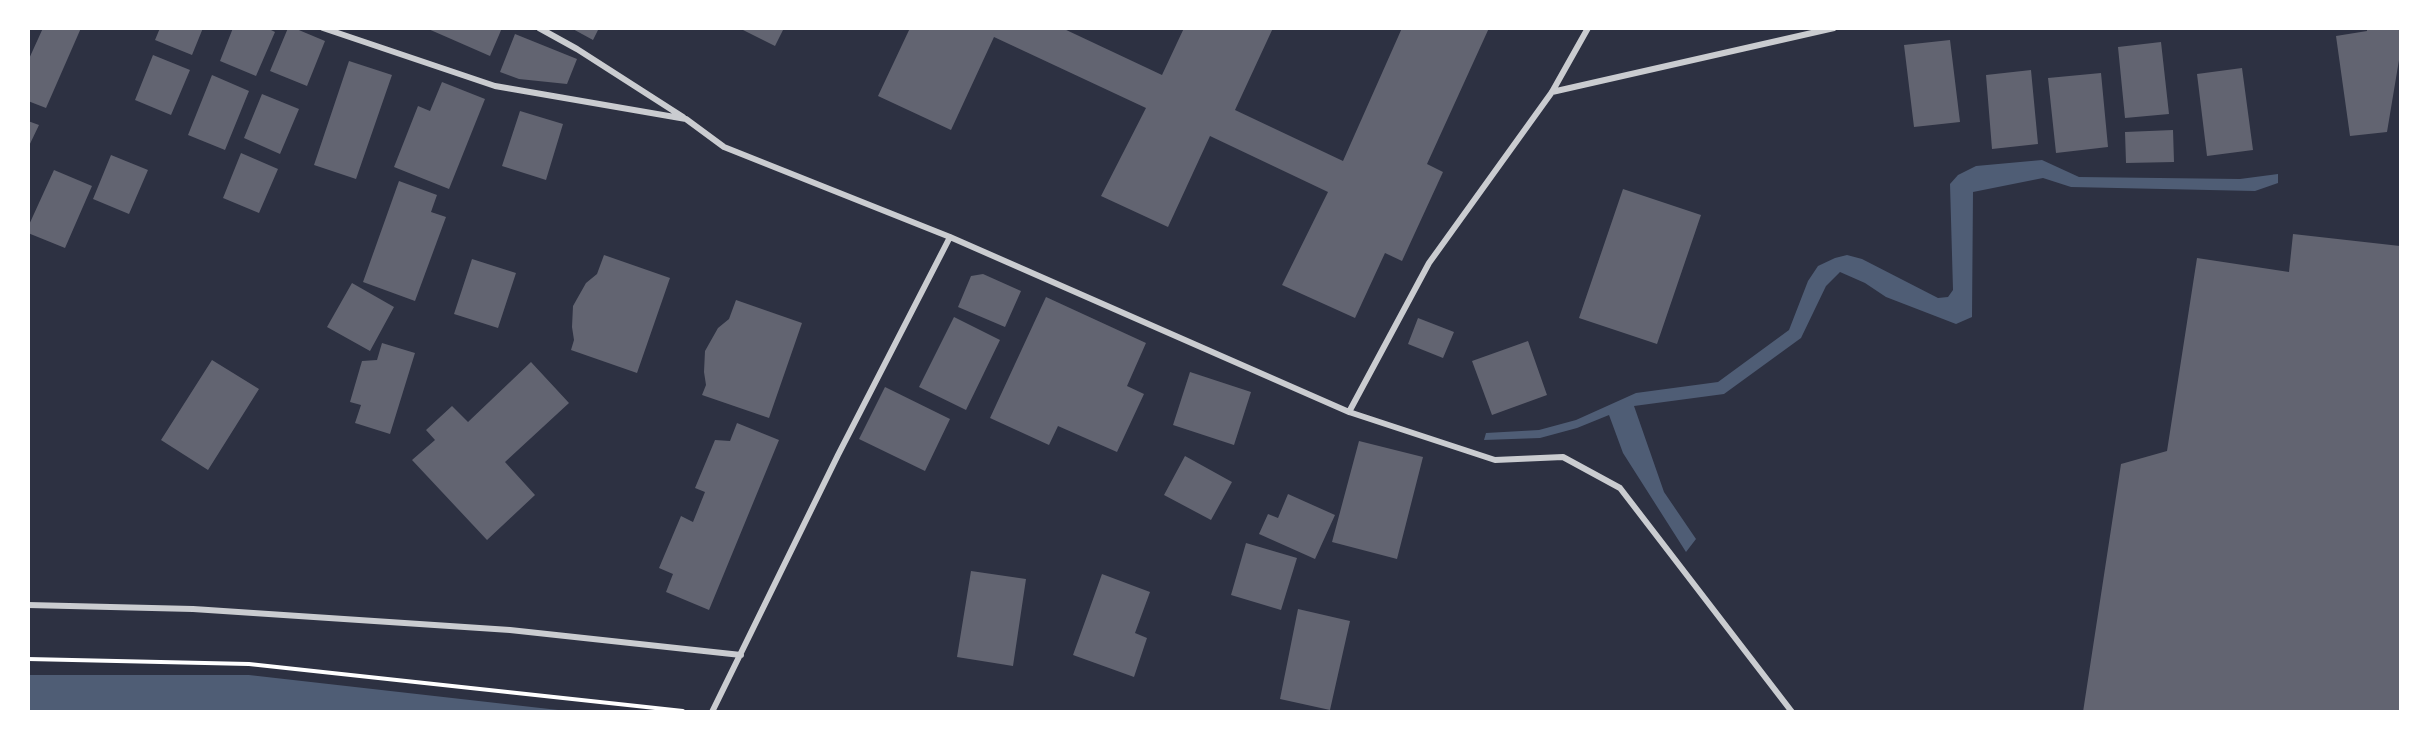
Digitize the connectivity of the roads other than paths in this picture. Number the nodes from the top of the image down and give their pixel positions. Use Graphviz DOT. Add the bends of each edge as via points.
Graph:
graph roads {
  1 [pos="322,28"];
  2 [pos="539,28"];
  3 [pos="1588,28"];
  4 [pos="1834,28"];
  5 [pos="1552,92"];
  6 [pos="686,119"];
  7 [pos="950,237"];
  8 [pos="1349,412"];
  9 [pos="28,606"];
  10 [pos="741,655"];
  11 [pos="712,711"];
  12 [pos="1792,711"];
  1 -- 6 [label="street" via="495,86"];
  2 -- 6 [label="street"];
  3 -- 5 [label="street"];
  4 -- 5 [label="street"];
  5 -- 8 [label="street" via="1429,263"];
  6 -- 7 [label="street" via="724,147"];
  7 -- 8 [label="street"];
  7 -- 10 [label="street" via="838,454"];
  8 -- 12 [label="street" via="1495,460 1563,458 1620,488"];
  9 -- 10 [label="street" via="194,609 510,630"];
  10 -- 11 [label="street"];
}
